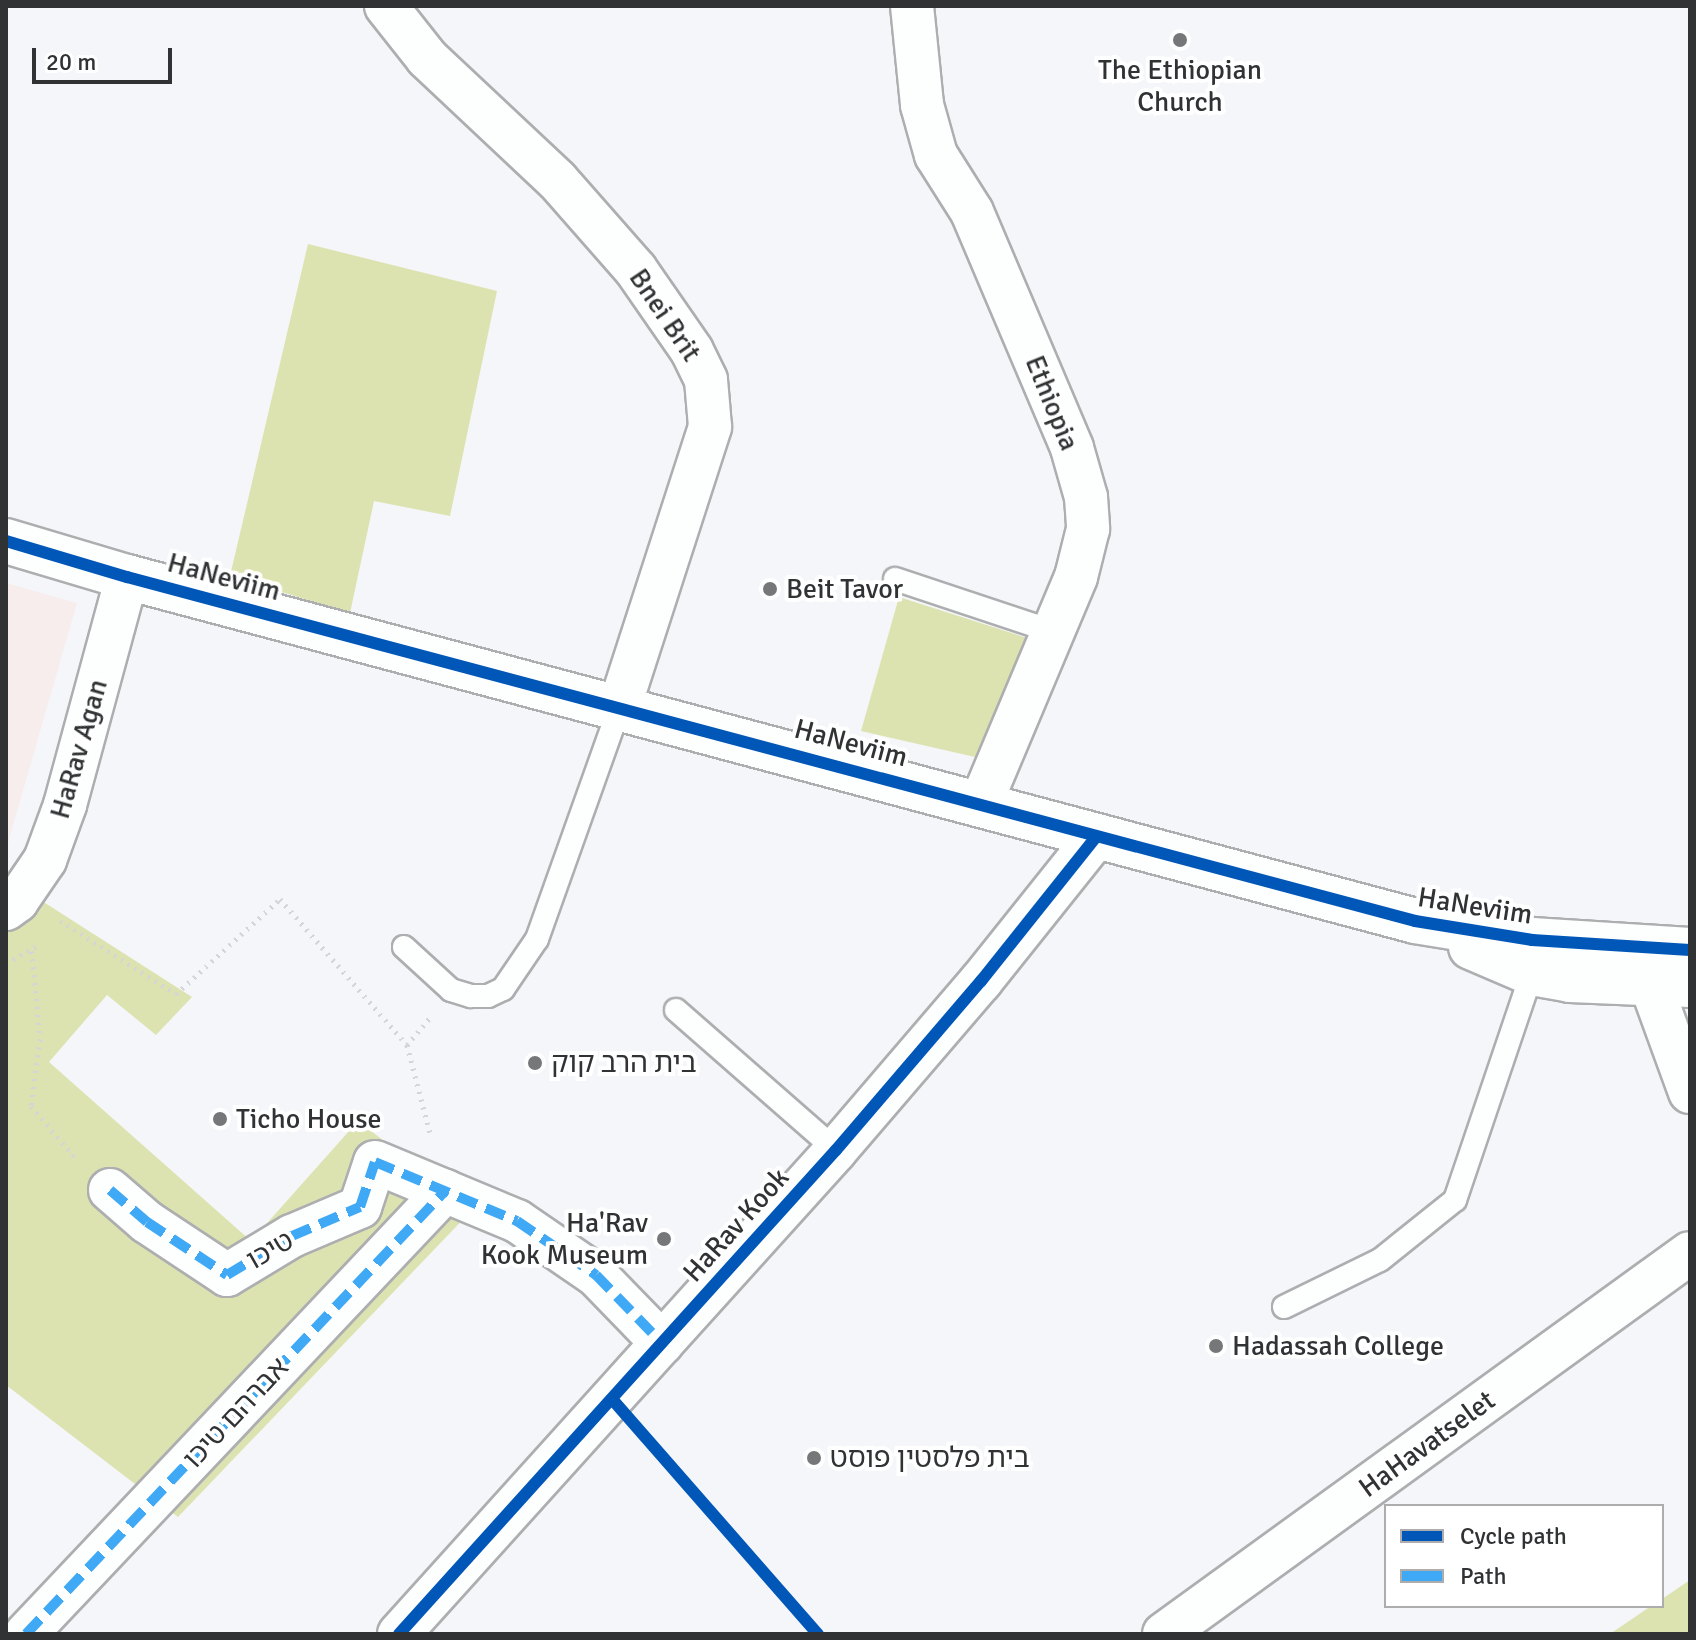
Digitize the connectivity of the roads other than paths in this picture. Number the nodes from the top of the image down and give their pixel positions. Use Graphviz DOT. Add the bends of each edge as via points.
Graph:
graph roads {
  1 [pos="386,6"];
  2 [pos="912,6"];
  3 [pos="6,541"];
  4 [pos="127,577"];
  5 [pos="895,579"];
  6 [pos="1054,632"];
  7 [pos="620,706"];
  8 [pos="981,803"];
  9 [pos="1096,837"];
  10 [pos="6,909"];
  11 [pos="1415,921"];
  12 [pos="404,947"];
  13 [pos="1678,968"];
  14 [pos="1532,973"];
  15 [pos="676,1010"];
  16 [pos="1690,1092"];
  17 [pos="836,1150"];
  18 [pos="110,1190"];
  19 [pos="445,1191"];
  20 [pos="1690,1253"];
  21 [pos="1284,1307"];
  22 [pos="662,1343"];
  23 [pos="26,1634"];
  24 [pos="399,1634"];
  25 [pos="1164,1634"];
  1 -- 7 [label="street, Bnei Brit" via="427,58 557,180 636,270 706,380 710,427"];
  2 -- 6 [label="street, Ethiopia" via="922,105 936,155 972,212 1072,448 1086,497 1088,529"];
  3 -- 4 [label="street, HaNeviim"];
  4 -- 7 [label="street, HaNeviim"];
  4 -- 10 [label="street, HaRav Agan" via="45,860"];
  5 -- 6 [label="lane"];
  6 -- 8 [label="street, Ethiopia"];
  7 -- 8 [label="street, HaNeviim"];
  7 -- 12 [label="lane" via="531,949 503,989 488,996 451,990"];
  8 -- 9 [label="street, HaNeviim"];
  9 -- 11 [label="street, HaNeviim"];
  9 -- 17 [label="street, HaRav Kook"];
  11 -- 13 [label="street, HaNeviim"];
  11 -- 14 [label="street, HaNeviim"];
  13 -- 14 [label="street, HaNeviim" via="1570,980"];
  13 -- 16 [label="street"];
  14 -- 21 [label="lane" via="1455,1200 1380,1260"];
  15 -- 17 [label="lane"];
  17 -- 22 [label="street, HaRav Kook"];
  18 -- 19 [label="street, טיכו" via="147,1222 227,1275 292,1236 360,1207 375,1162"];
  19 -- 22 [label="street" via="517,1221 596,1275"];
  19 -- 23 [label="street, אברהם טיכו"];
  20 -- 25 [label="street, HaHavatselet"];
  22 -- 24 [label="street, HaRav Kook"];
}
